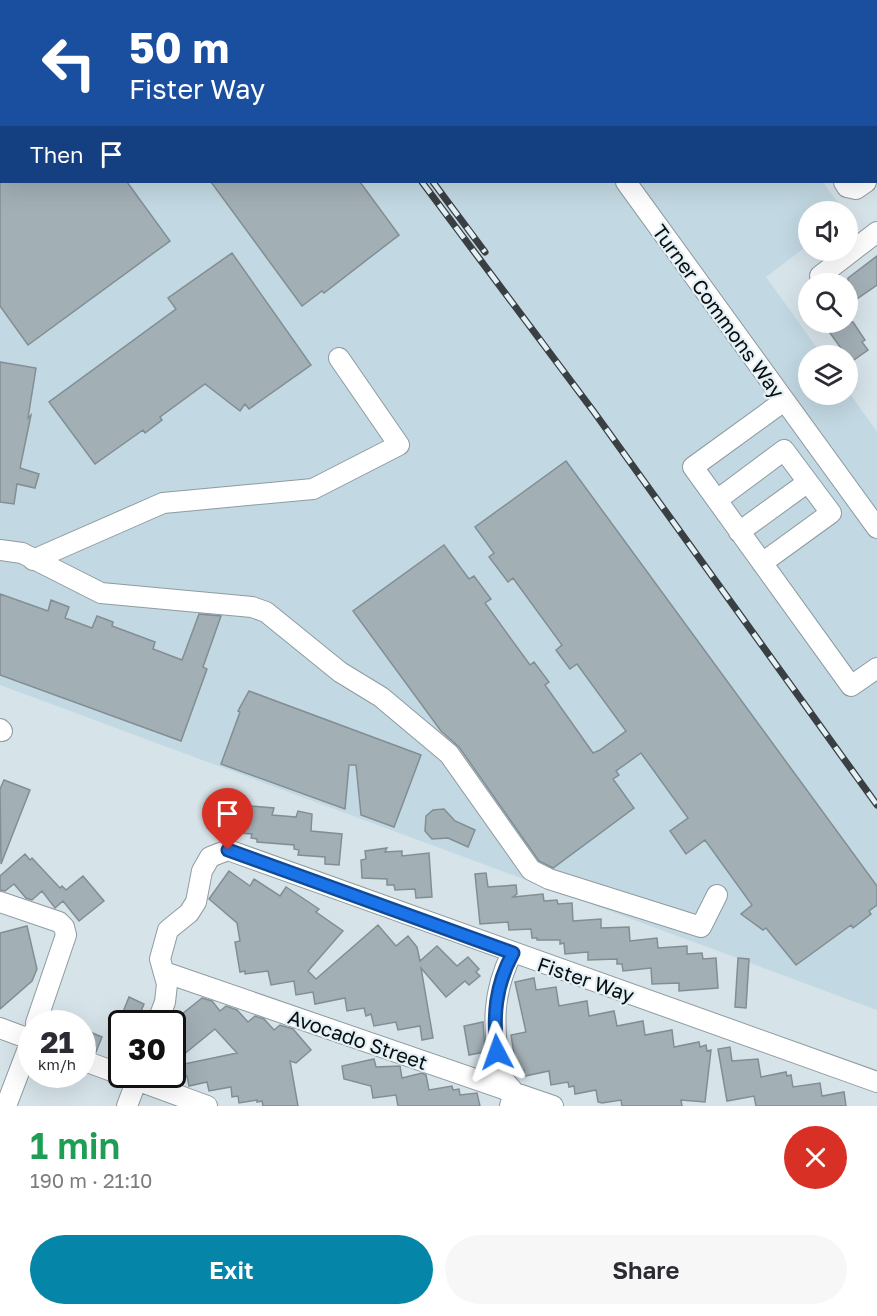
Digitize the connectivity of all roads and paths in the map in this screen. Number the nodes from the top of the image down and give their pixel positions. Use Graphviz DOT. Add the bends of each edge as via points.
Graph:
graph roads {
  1 [pos="627,183"];
  2 [pos="845,183"];
  3 [pos="865,183"];
  4 [pos="877,232"];
  5 [pos="824,273"];
  6 [pos="339,358"];
  7 [pos="784,401"];
  8 [pos="808,482"];
  9 [pos="717,500"];
  10 [pos="877,528"];
  11 [pos="739,532"];
  12 [pos="0,550"];
  13 [pos="33,560"];
  14 [pos="762,563"];
  15 [pos="877,668"];
  16 [pos="717,895"];
  17 [pos="0,902"];
  18 [pos="513,953"];
  19 [pos="164,972"];
  20 [pos="40,1010"];
  21 [pos="162,1010"];
  22 [pos="0,1028"];
  23 [pos="18,1034"];
  24 [pos="18,1074"];
  25 [pos="877,1082"];
  26 [pos="134,1088"];
  27 [pos="164,1088"];
  28 [pos="512,1099"];
  29 [pos="6,1106"];
  30 [pos="127,1106"];
  31 [pos="207,1106"];
  32 [pos="553,1106"];
  1 -- 7 [label="street, Turner Commons Way"];
  2 -- 3 [label="street" via="856,189"];
  4 -- 5 [label="street"];
  6 -- 13 [label="street" via="399,445 313,489 163,503"];
  7 -- 9 [label="street" via="693,467"];
  7 -- 10 [label="street, Turner Commons Way"];
  8 -- 9 [label="street" via="784,450"];
  8 -- 11 [label="street"];
  8 -- 14 [label="street" via="831,513"];
  9 -- 11 [label="street"];
  11 -- 14 [label="street"];
  12 -- 13 [label="street" via="22,553"];
  13 -- 16 [label="street" via="101,593 252,606 266,612 340,672 381,697 449,754 531,870 549,879 701,927"];
  14 -- 15 [label="street" via="851,686"];
  17 -- 20 [label="street" via="64,927 66,935"];
  18 -- 19 [label="street, Fister Way" via="228,850 210,857 202,871 196,902 168,930 161,950"];
  18 -- 25 [label="street, Fister Way"];
  18 -- 28 [label="street" via="502,973 494,1014 499,1070"];
  19 -- 21 [label="street" via="167,984"];
  19 -- 28 [label="street, Avocado Street"];
  22 -- 23 [label="street"];
  24 -- 29 [label="street"];
  26 -- 30 [label="street"];
  27 -- 31 [label="street"];
  28 -- 32 [label="street, Avocado Street"];
}
